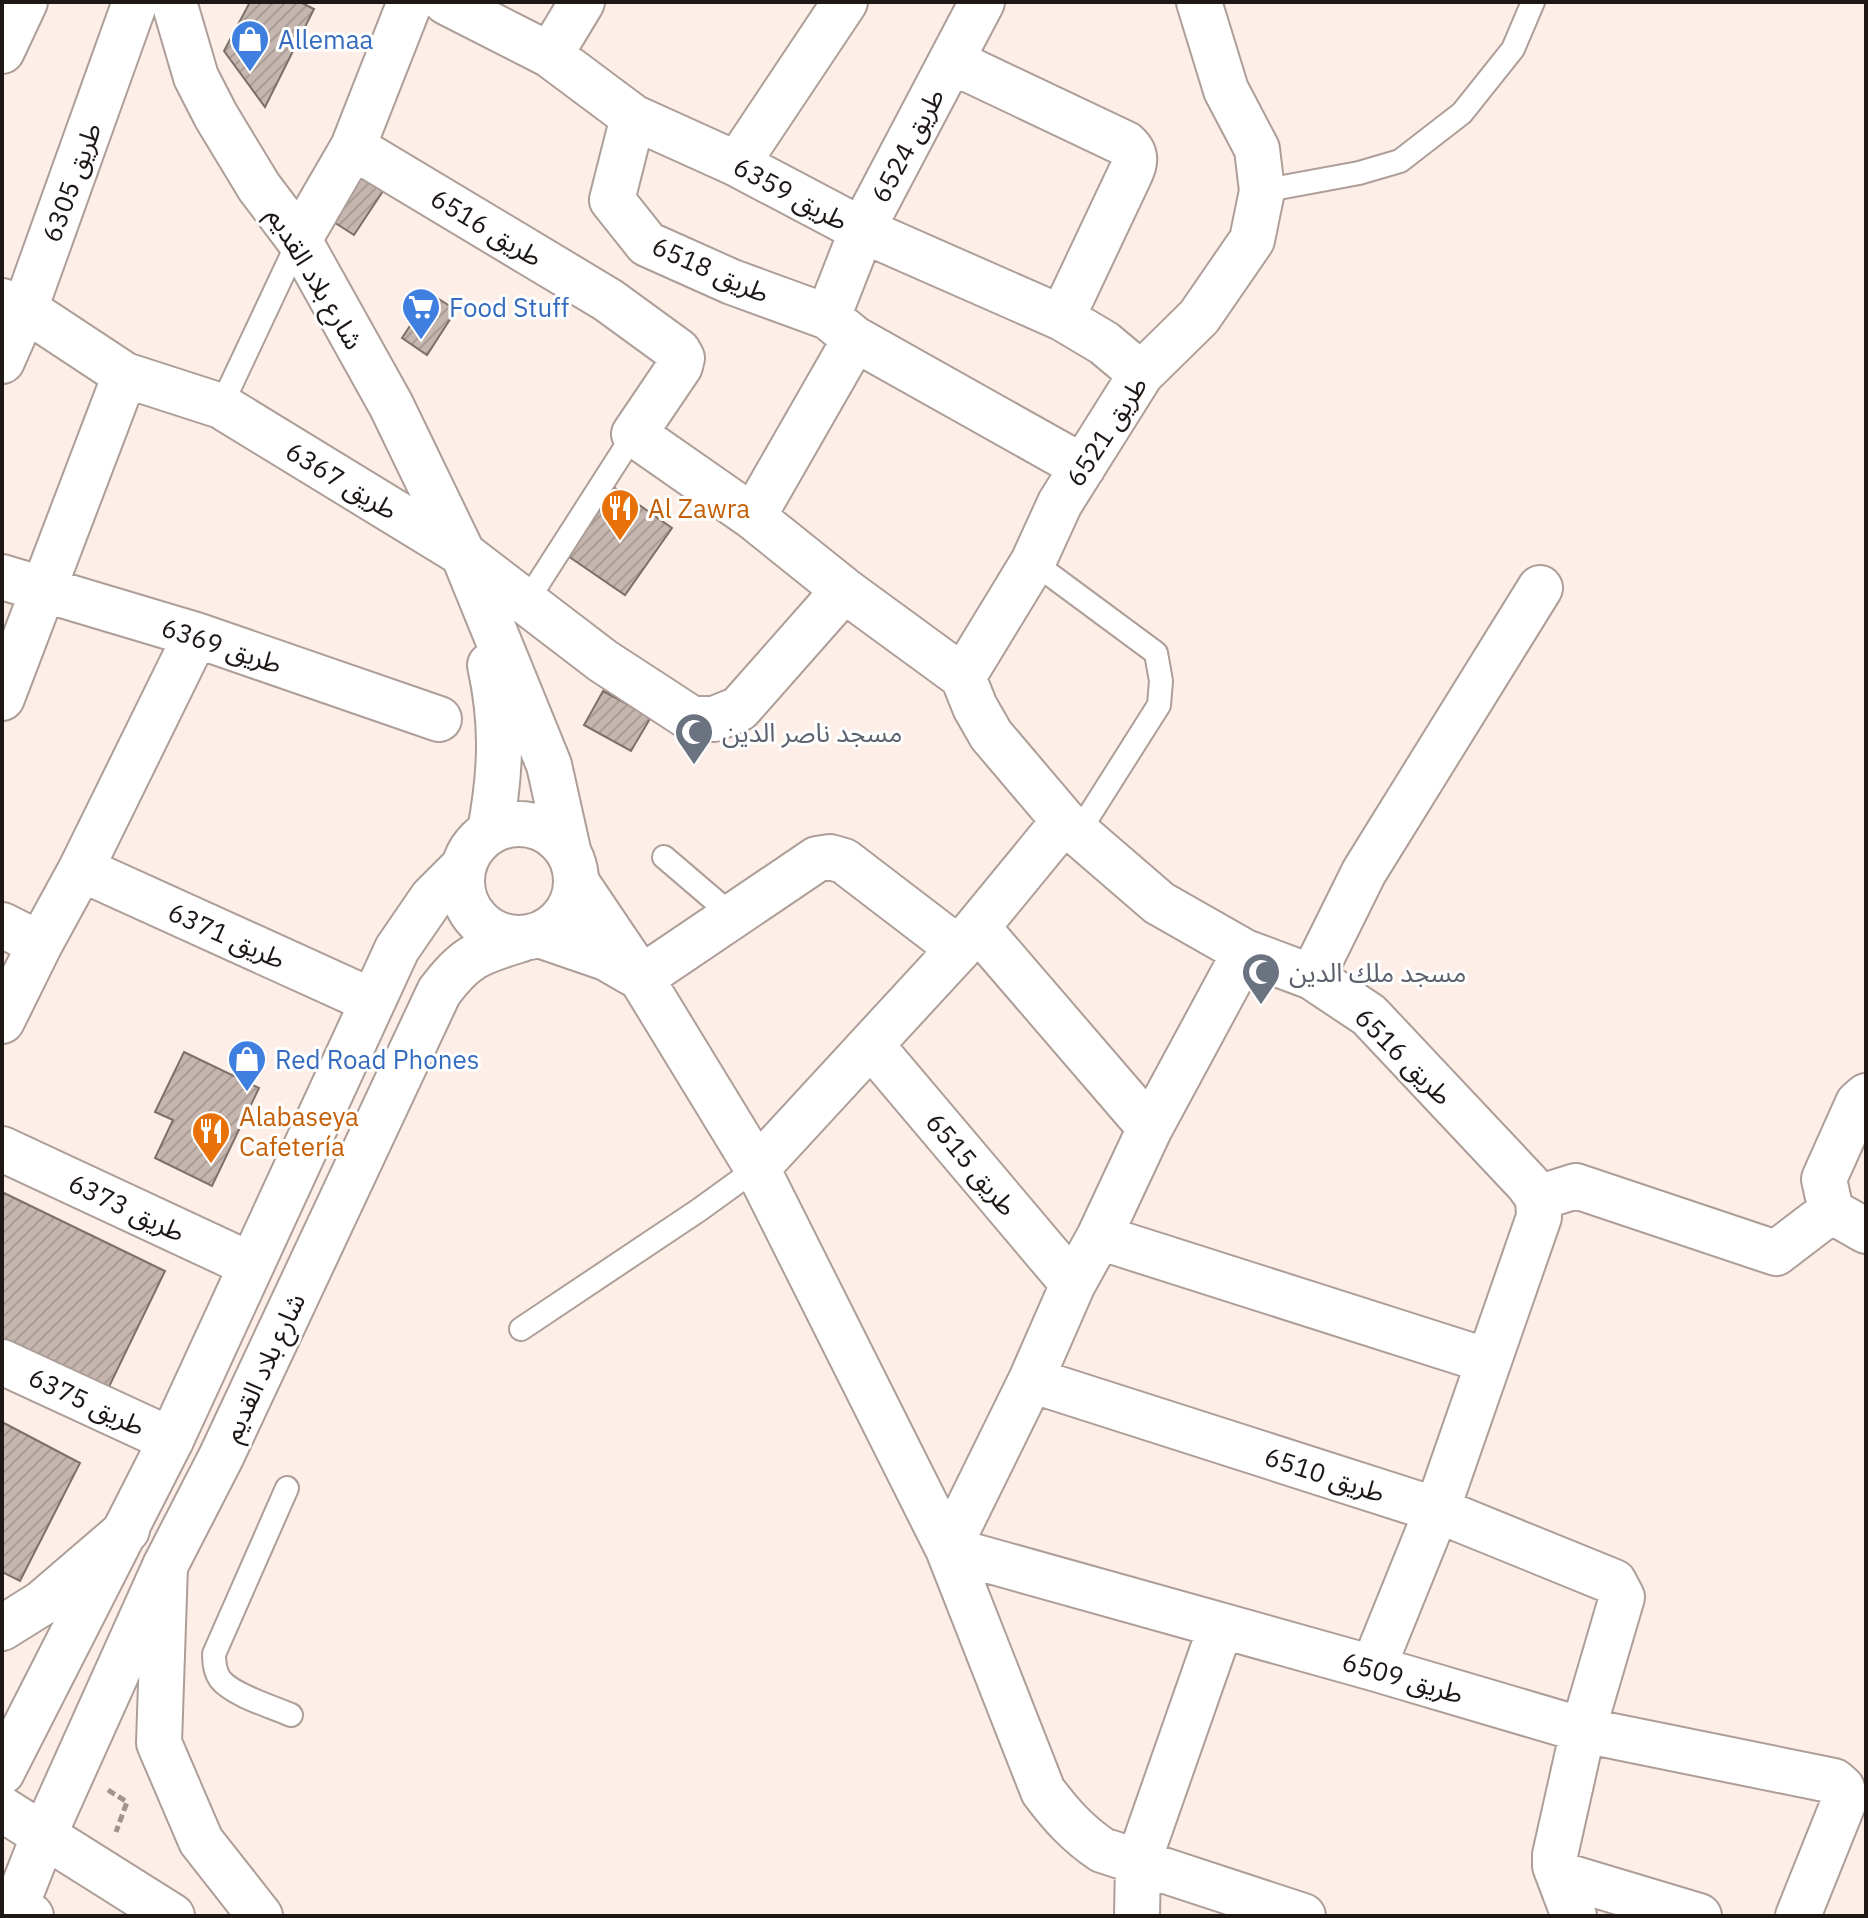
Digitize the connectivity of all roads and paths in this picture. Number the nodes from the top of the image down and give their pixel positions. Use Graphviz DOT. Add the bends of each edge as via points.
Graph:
graph roads {
  1 [pos="25,2"];
  2 [pos="135,2"];
  3 [pos="174,2"];
  4 [pos="410,2"];
  5 [pos="446,2"];
  6 [pos="582,2"];
  7 [pos="845,2"];
  8 [pos="982,2"];
  9 [pos="1199,2"];
  10 [pos="1533,2"];
  11 [pos="2,51"];
  12 [pos="550,55"];
  13 [pos="951,61"];
  14 [pos="633,117"];
  15 [pos="353,147"];
  16 [pos="737,164"];
  17 [pos="1260,170"];
  18 [pos="862,230"];
  19 [pos="299,240"];
  20 [pos="647,244"];
  21 [pos="608,300"];
  22 [pos="14,305"];
  23 [pos="1062,318"];
  24 [pos="842,328"];
  25 [pos="2,361"];
  26 [pos="1141,374"];
  27 [pos="125,375"];
  28 [pos="221,406"];
  29 [pos="634,434"];
  30 [pos="1083,467"];
  31 [pos="753,517"];
  32 [pos="463,554"];
  33 [pos="1033,562"];
  34 [pos="2,577"];
  35 [pos="1540,588"];
  36 [pos="844,590"];
  37 [pos="44,592"];
  38 [pos="525,604"];
  39 [pos="196,635"];
  40 [pos="963,677"];
  41 [pos="2,698"];
  42 [pos="439,719"];
  43 [pos="1071,827"];
  44 [pos="490,831"];
  45 [pos="664,857"];
  46 [pos="463,867"];
  47 [pos="572,867"];
  48 [pos="81,869"];
  49 [pos="733,916"];
  50 [pos="21,934"];
  51 [pos="531,937"];
  52 [pos="968,938"];
  53 [pos="1245,952"];
  54 [pos="1312,977"];
  55 [pos="641,978"];
  56 [pos="372,1001"];
  57 [pos="2,1021"];
  58 [pos="871,1045"];
  59 [pos="1866,1096"];
  60 [pos="1150,1128"];
  61 [pos="2,1149"];
  62 [pos="757,1168"];
  63 [pos="1538,1198"];
  64 [pos="1848,1221"];
  65 [pos="1099,1237"];
  66 [pos="251,1265"];
  67 [pos="1073,1284"];
  68 [pos="521,1329"];
  69 [pos="1488,1361"];
  70 [pos="2,1362"];
  71 [pos="1031,1380"];
  72 [pos="171,1440"];
  73 [pos="287,1488"];
  74 [pos="1437,1510"];
  75 [pos="127,1530"];
  76 [pos="948,1549"];
  77 [pos="165,1566"];
  78 [pos="1221,1626"];
  79 [pos="2,1628"];
  80 [pos="1373,1668"];
  81 [pos="291,1715"];
  82 [pos="1583,1730"];
  83 [pos="2,1772"];
  84 [pos="2,1809"];
  85 [pos="44,1835"];
  86 [pos="1120,1856"];
  87 [pos="1559,1874"];
  88 [pos="15,1909"];
  89 [pos="172,1916"];
  90 [pos="260,1916"];
  91 [pos="1137,1916"];
  92 [pos="1303,1916"];
  93 [pos="1574,1916"];
  94 [pos="1699,1916"];
  95 [pos="1798,1916"];
  1 -- 11 [label="street"];
  2 -- 22 [label="street, طريق 6305"];
  3 -- 19 [label="street, شارع بلاد القديم" via="196,77 216,116"];
  4 -- 15 [label="street"];
  5 -- 12 [label="street, طريق 6359"];
  6 -- 12 [label="street"];
  7 -- 16 [label="street"];
  8 -- 13 [label="street, طريق 6524"];
  9 -- 17 [label="street" via="1226,90"];
  10 -- 17 [label="lane" via="1513,49 1462,113 1400,161 1359,173"];
  12 -- 14 [label="street, طريق 6359"];
  13 -- 18 [label="street, طريق 6524"];
  13 -- 23 [label="street, طريق 6524" via="1133,150 1130,174"];
  14 -- 16 [label="street, طريق 6359"];
  14 -- 20 [label="street, طريق 6518" via="612,200"];
  15 -- 19 [label="street"];
  15 -- 21 [label="street, طريق 6516"];
  16 -- 18 [label="street, طريق 6359"];
  17 -- 26 [label="street, طريق 6521" via="1252,240 1199,317"];
  18 -- 23 [label="street, طريق 6359"];
  18 -- 24 [label="street, طريق 6524"];
  19 -- 28 [label="lane"];
  19 -- 32 [label="street, شارع بلاد القديم" via="391,405"];
  20 -- 21 [label="street"];
  20 -- 24 [label="street, طريق 6518"];
  21 -- 29 [label="street, طريق 6516" via="682,358"];
  22 -- 25 [label="street, طريق 6305"];
  22 -- 27 [label="street, طريق 6367"];
  23 -- 26 [label="street, طريق 6359"];
  24 -- 30 [label="street, طريق 6518"];
  24 -- 31 [label="street"];
  26 -- 30 [label="street, طريق 6521"];
  27 -- 28 [label="street, طريق 6367"];
  27 -- 37 [label="street"];
  28 -- 32 [label="street, طريق 6367"];
  29 -- 31 [label="street"];
  29 -- 38 [label="lane"];
  30 -- 33 [label="street, طريق 6521"];
  31 -- 36 [label="street"];
  32 -- 38 [label="street, طريق 6367"];
  32 -- 44 [label="street, شارع بلاد القديم" via="498,708 501,748"];
  32 -- 47 [label="street, شارع بلاد القديم" via="549,765"];
  33 -- 40 [label="street, طريق 6521"];
  33 -- 43 [label="lane" via="1156,653 1161,681 1159,705"];
  34 -- 37 [label="street, طريق 6369"];
  35 -- 54 [label="street" via="1364,872"];
  36 -- 38 [label="street, طريق 6367" via="739,709 714,719 692,719"];
  36 -- 40 [label="street"];
  37 -- 39 [label="street, طريق 6369"];
  37 -- 41 [label="street"];
  39 -- 42 [label="street, طريق 6369"];
  39 -- 48 [label="street"];
  40 -- 43 [label="street, طريق 6516" via="991,735"];
  43 -- 52 [label="street"];
  43 -- 53 [label="street, طريق 6516" via="1159,903"];
  44 -- 46 [label="street" via="469,852"];
  44 -- 47 [label="street" via="503,825 533,825 558,839"];
  45 -- 49 [label="lane"];
  46 -- 51 [label="street" via="465,902 475,917 505,937"];
  46 -- 56 [label="street, شارع بلاد القديم" via="411,927"];
  47 -- 51 [label="street" via="574,900 566,915"];
  47 -- 55 [label="street"];
  48 -- 50 [label="street"];
  48 -- 56 [label="street, طريق 6371"];
  49 -- 52 [label="street" via="817,859 830,857"];
  49 -- 55 [label="street"];
  50 -- 57 [label="street"];
  51 -- 55 [label="street" via="606,958"];
  51 -- 77 [label="street, شارع بلاد القديم" via="479,952 456,969 439,992"];
  52 -- 58 [label="street"];
  52 -- 60 [label="street"];
  53 -- 54 [label="street, طريق 6516"];
  53 -- 60 [label="street"];
  54 -- 63 [label="street, طريق 6516" via="1369,1015"];
  55 -- 62 [label="street"];
  56 -- 66 [label="street, شارع بلاد القديم"];
  58 -- 62 [label="street"];
  58 -- 67 [label="street, طريق 6515"];
  59 -- 64 [label="street" via="1824,1179"];
  60 -- 65 [label="street"];
  61 -- 66 [label="street, طريق 6373"];
  62 -- 68 [label="lane"];
  62 -- 76 [label="street"];
  63 -- 64 [label="street" via="1576,1186 1776,1253"];
  63 -- 69 [label="street" via="1539,1217"];
  65 -- 67 [label="street"];
  65 -- 69 [label="street"];
  66 -- 72 [label="street, شارع بلاد القديم"];
  67 -- 71 [label="street"];
  69 -- 74 [label="street"];
  70 -- 72 [label="street, طريق 6375"];
  71 -- 74 [label="street, طريق 6510"];
  71 -- 76 [label="street"];
  72 -- 75 [label="street, شارع بلاد القديم"];
  73 -- 81 [label="lane" via="214,1654 220,1679 231,1688"];
  74 -- 80 [label="street"];
  74 -- 82 [label="street, طريق 6510" via="1614,1582 1622,1597"];
  75 -- 79 [label="street" via="42,1603"];
  75 -- 83 [label="street, شارع بلاد القديم"];
  76 -- 78 [label="street, طريق 6509"];
  76 -- 86 [label="street" via="1043,1791 1080,1835"];
  77 -- 85 [label="street, شارع بلاد القديم"];
  77 -- 90 [label="street" via="159,1743 201,1841"];
  78 -- 80 [label="street, طريق 6509"];
  78 -- 86 [label="street"];
  80 -- 82 [label="street, طريق 6509"];
  82 -- 87 [label="street" via="1555,1855"];
  82 -- 95 [label="street" via="1834,1781 1845,1799"];
  84 -- 85 [label="street"];
  85 -- 88 [label="street, شارع بلاد القديم"];
  85 -- 89 [label="street"];
  86 -- 91 [label="street"];
  86 -- 92 [label="street"];
  87 -- 93 [label="street"];
  87 -- 94 [label="street"];
}
